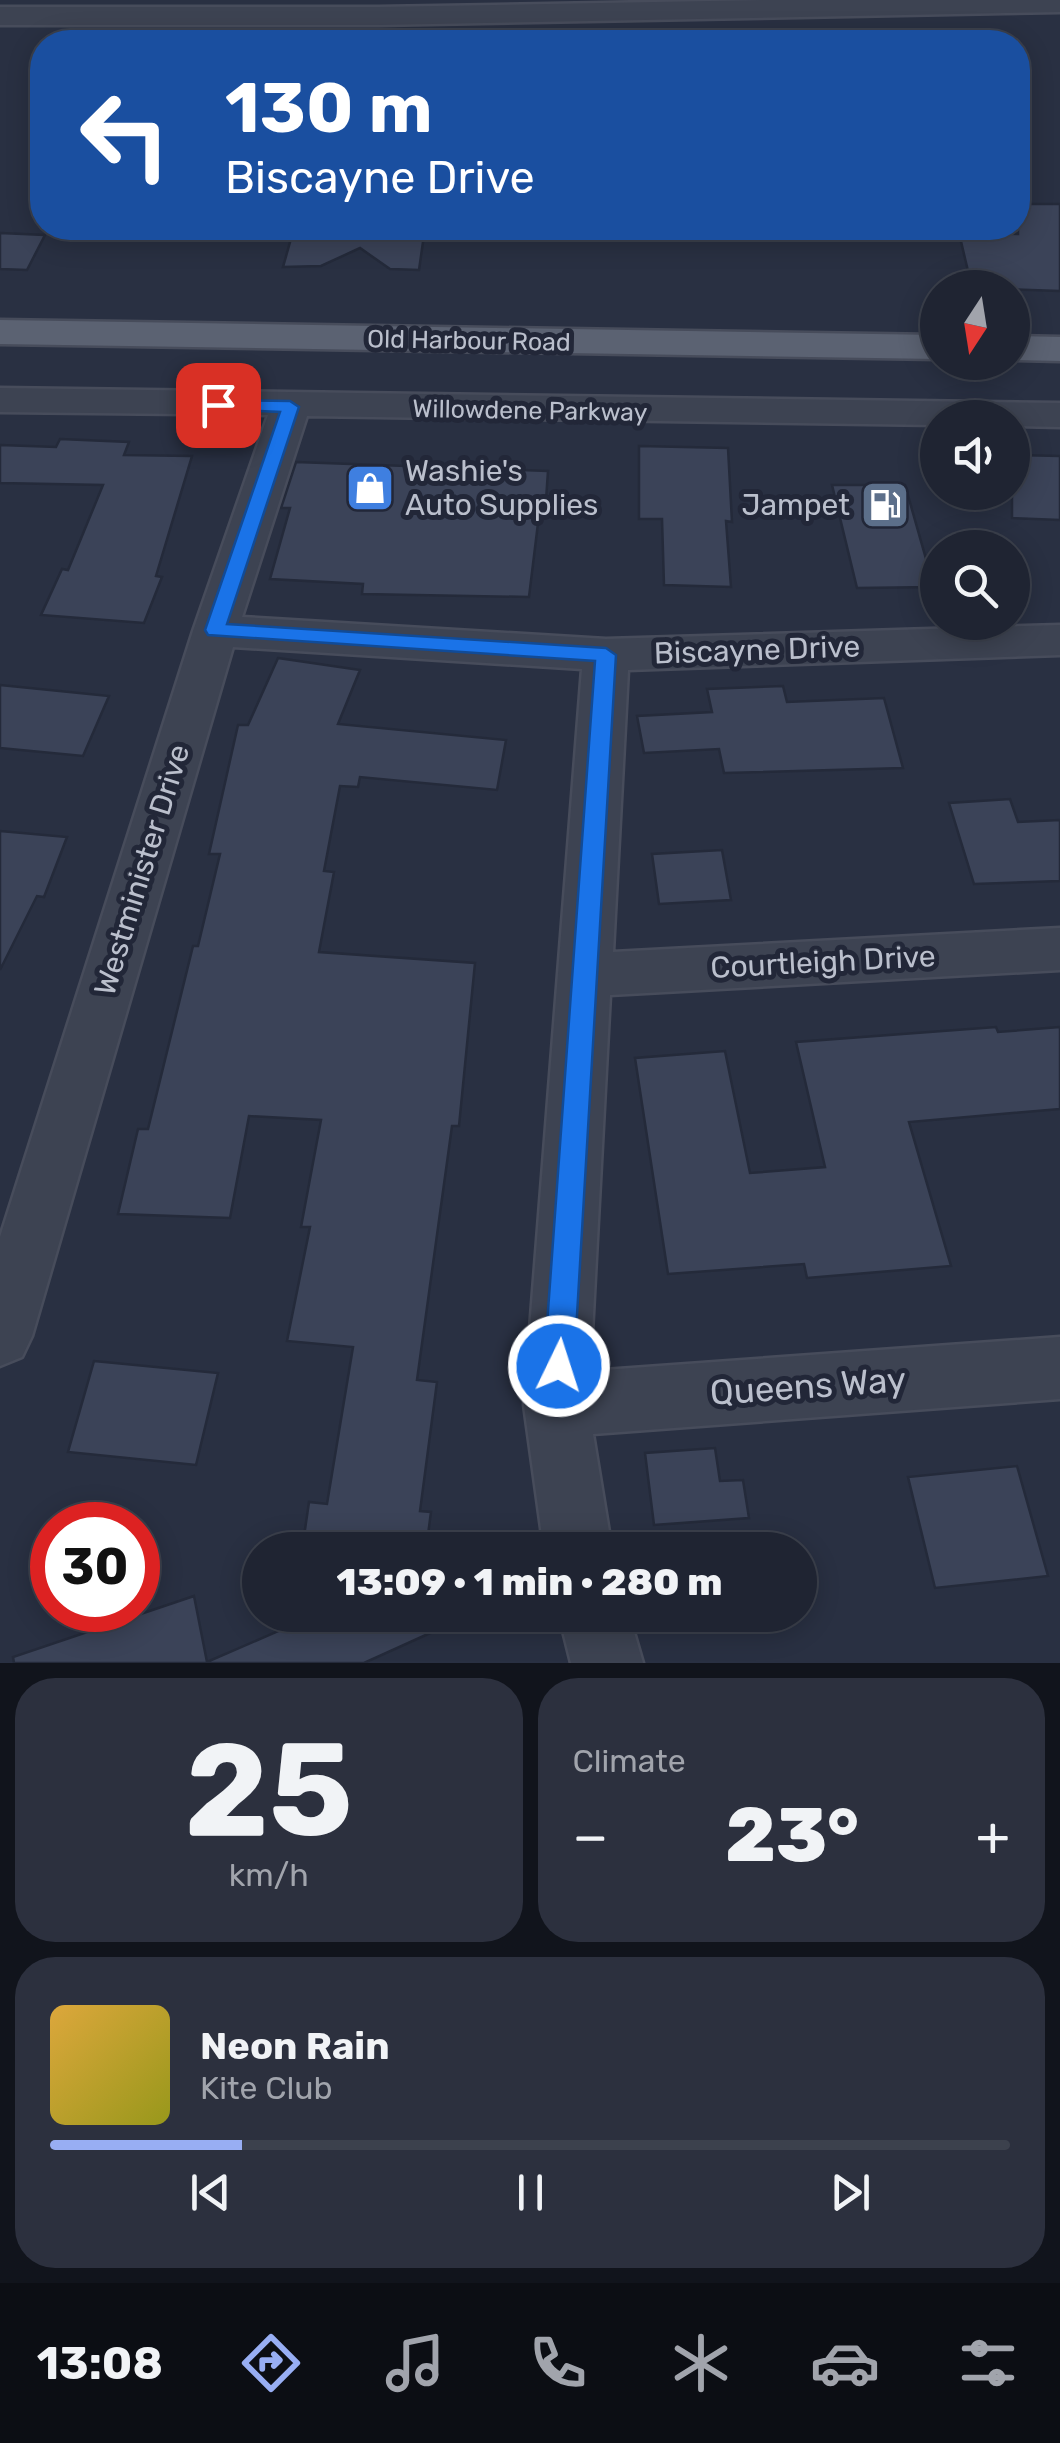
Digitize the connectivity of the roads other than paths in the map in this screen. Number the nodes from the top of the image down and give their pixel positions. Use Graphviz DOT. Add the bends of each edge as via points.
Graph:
graph roads {
  1 [pos="441,0"];
  2 [pos="1060,2"];
  3 [pos="872,3"];
  4 [pos="82,9"];
  5 [pos="0,16"];
  6 [pos="380,16"];
  7 [pos="0,332"];
  8 [pos="920,348"];
  9 [pos="1030,348"];
  10 [pos="1060,348"];
  11 [pos="0,400"];
  12 [pos="290,407"];
  13 [pos="1060,415"];
  14 [pos="215,630"];
  15 [pos="1060,640"];
  16 [pos="606,655"];
  17 [pos="1060,948"];
  18 [pos="586,975"];
  19 [pos="0,1336"];
  20 [pos="1060,1368"];
  21 [pos="556,1405"];
  22 [pos="575,1532"];
  23 [pos="599,1632"];
  24 [pos="607,1663"];
  1 -- 6 [label="street"];
  2 -- 3 [label="street"];
  3 -- 6 [label="street"];
  4 -- 5 [label="street"];
  4 -- 6 [label="street"];
  7 -- 8 [label="main road, Old Harbour Road"];
  9 -- 10 [label="main road"];
  11 -- 12 [label="street, Willowdene Parkway"];
  12 -- 13 [label="street, Willowdene Parkway"];
  12 -- 14 [label="street, Westminister Drive"];
  14 -- 16 [label="street, Biscayne Drive"];
  14 -- 19 [label="street, Westminister Drive"];
  15 -- 16 [label="street, Biscayne Drive"];
  16 -- 18 [label="street"];
  17 -- 18 [label="street, Courtleigh Drive"];
  18 -- 21 [label="street"];
  20 -- 21 [label="street, Queens Way"];
  21 -- 22 [label="street"];
  23 -- 24 [label="street"];
}
